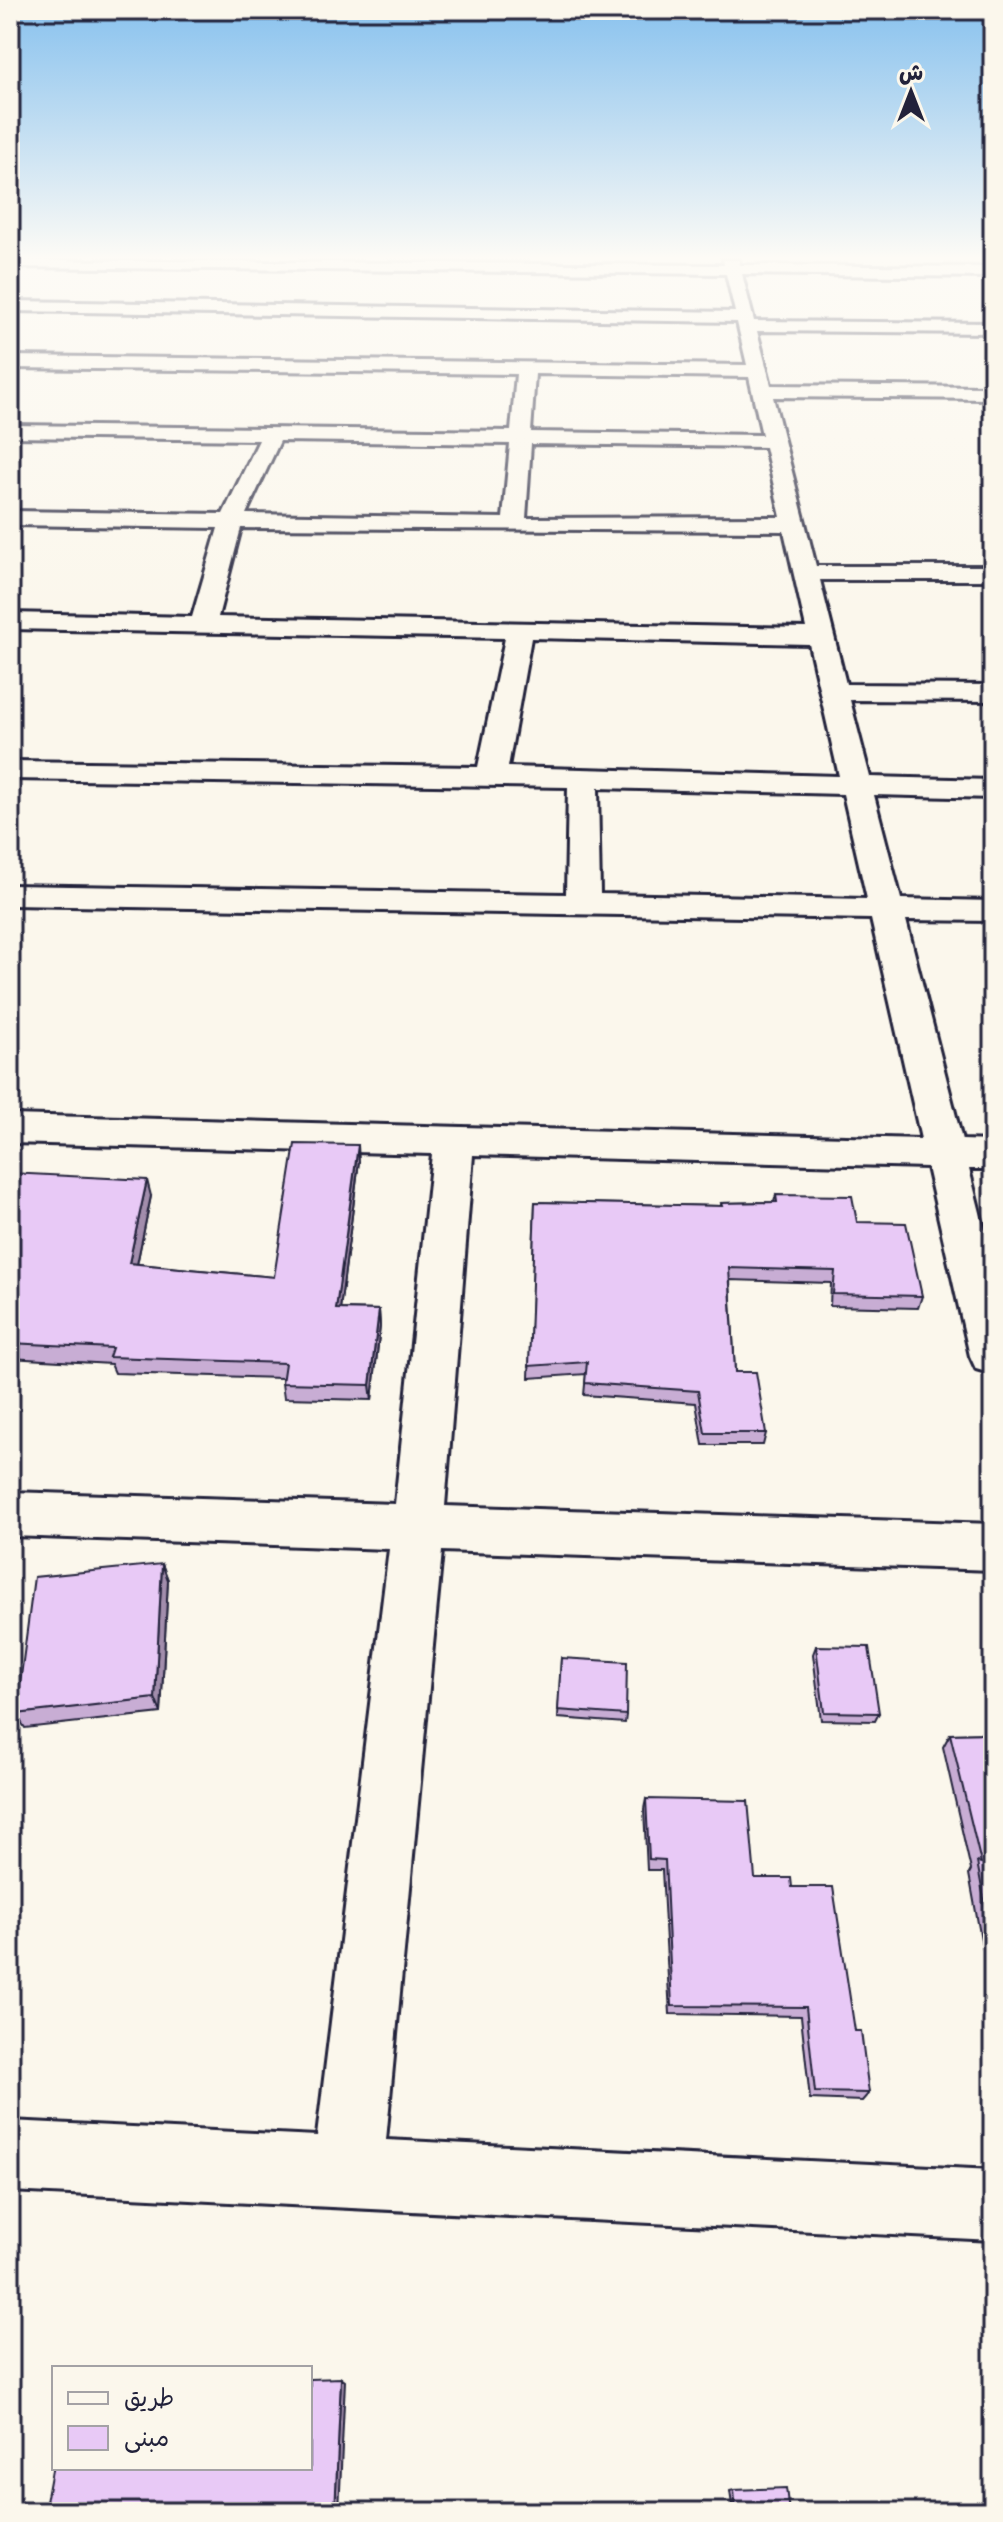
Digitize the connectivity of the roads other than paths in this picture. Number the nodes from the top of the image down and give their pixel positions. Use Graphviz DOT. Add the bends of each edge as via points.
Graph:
graph roads {
  1 [pos="525,378"];
  2 [pos="696,378"];
  3 [pos="759,378"];
  4 [pos="760,381"];
  5 [pos="993,393"];
  6 [pos="10,431"];
  7 [pos="272,435"];
  8 [pos="521,438"];
  9 [pos="774,441"];
  10 [pos="10,518"];
  11 [pos="232,520"];
  12 [pos="794,524"];
  13 [pos="514,525"];
  14 [pos="806,573"];
  15 [pos="993,573"];
  16 [pos="10,621"];
  17 [pos="203,624"];
  18 [pos="520,630"];
  19 [pos="821,636"];
  20 [pos="834,692"];
  21 [pos="993,693"];
  22 [pos="10,770"];
  23 [pos="491,776"];
  24 [pos="583,779"];
  25 [pos="857,786"];
  26 [pos="993,789"];
  27 [pos="10,895"];
  28 [pos="583,904"];
  29 [pos="886,908"];
  30 [pos="993,911"];
  31 [pos="10,1129"];
  32 [pos="454,1142"];
  33 [pos="944,1154"];
  34 [pos="993,1155"];
  35 [pos="993,1356"];
  36 [pos="10,1514"];
  37 [pos="418,1527"];
  38 [pos="993,1547"];
  39 [pos="10,2156"];
  40 [pos="348,2172"];
  41 [pos="993,2205"];
  1 -- 8 [label="street"];
  2 -- 4 [label="street"];
  3 -- 4 [label="street"];
  4 -- 5 [label="street"];
  4 -- 9 [label="street"];
  6 -- 7 [label="street"];
  7 -- 8 [label="street"];
  7 -- 11 [label="street"];
  8 -- 9 [label="street"];
  8 -- 13 [label="street"];
  9 -- 12 [label="street"];
  10 -- 11 [label="street"];
  11 -- 13 [label="street"];
  11 -- 17 [label="street"];
  12 -- 13 [label="street"];
  12 -- 14 [label="street"];
  14 -- 15 [label="street"];
  14 -- 19 [label="street"];
  16 -- 17 [label="street"];
  17 -- 18 [label="street"];
  18 -- 19 [label="street"];
  18 -- 23 [label="street"];
  19 -- 20 [label="street"];
  20 -- 21 [label="street"];
  20 -- 25 [label="street"];
  22 -- 23 [label="street"];
  23 -- 24 [label="street"];
  24 -- 25 [label="street"];
  24 -- 28 [label="street"];
  25 -- 26 [label="street"];
  25 -- 29 [label="street"];
  27 -- 28 [label="street"];
  28 -- 29 [label="street"];
  29 -- 30 [label="street"];
  29 -- 33 [label="street"];
  31 -- 32 [label="street"];
  32 -- 33 [label="street"];
  32 -- 37 [label="street"];
  33 -- 34 [label="street"];
  33 -- 35 [label="street"];
  36 -- 37 [label="street"];
  37 -- 38 [label="street"];
  37 -- 40 [label="street"];
  39 -- 40 [label="street"];
  40 -- 41 [label="street"];
}
